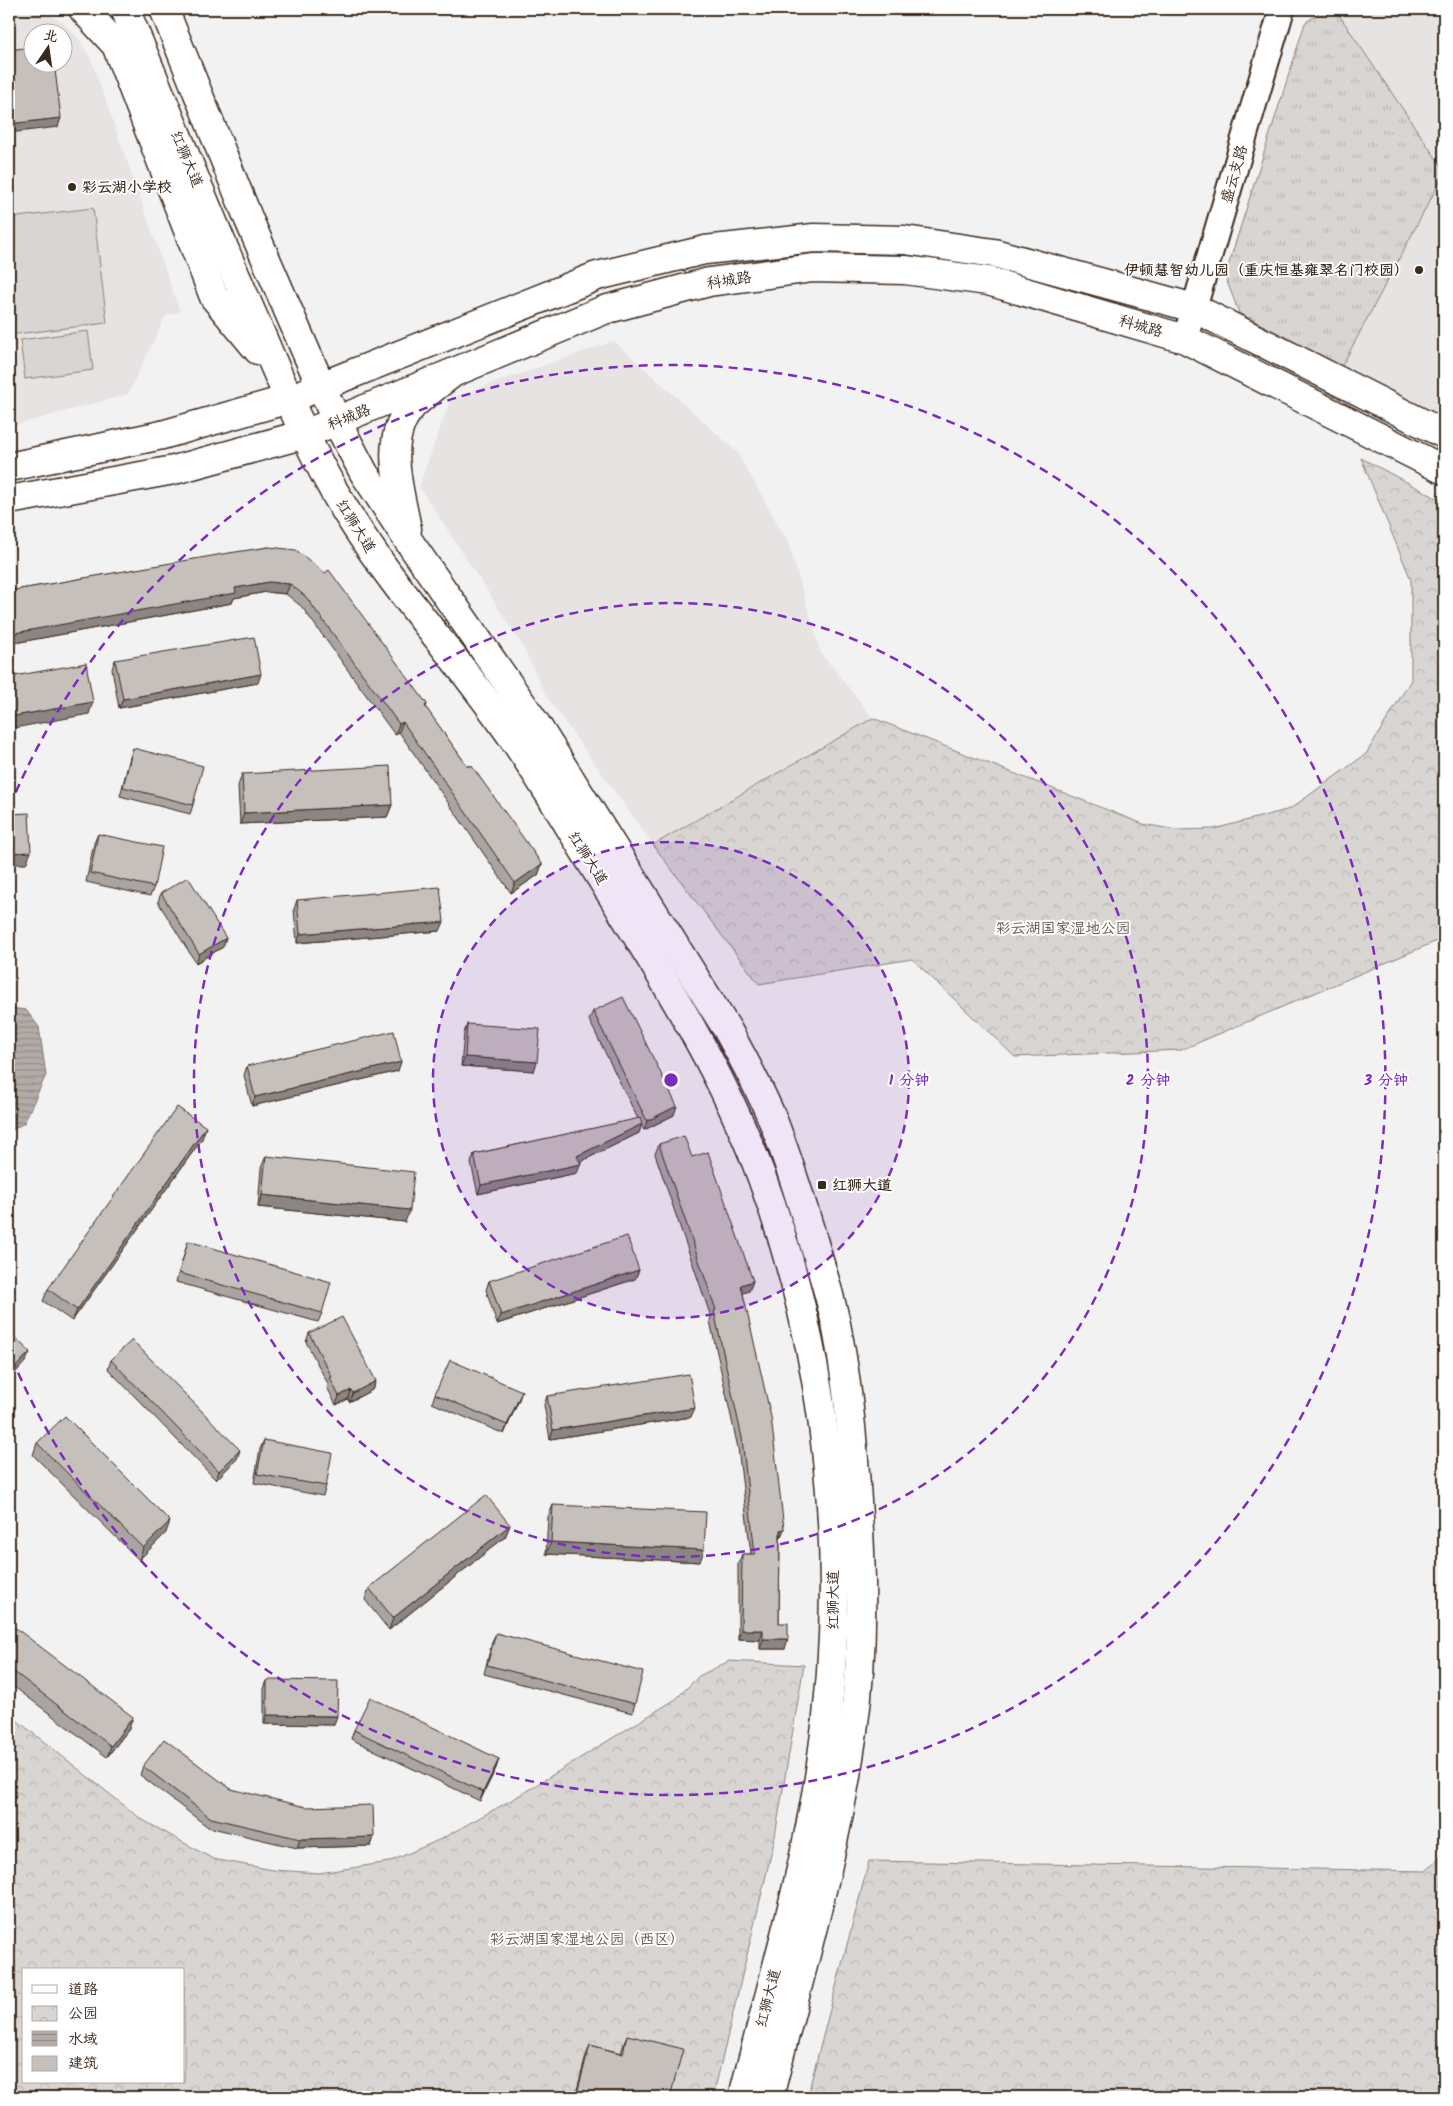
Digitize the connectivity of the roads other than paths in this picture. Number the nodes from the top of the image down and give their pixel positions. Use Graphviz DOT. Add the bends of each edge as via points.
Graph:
graph roads {
  1 [pos="83,9"];
  2 [pos="125,9"];
  3 [pos="164,9"];
  4 [pos="183,9"];
  5 [pos="1282,9"];
  6 [pos="1194,308"];
  7 [pos="1185,339"];
  8 [pos="306,354"];
  9 [pos="278,373"];
  10 [pos="450,375"];
  11 [pos="321,387"];
  12 [pos="289,399"];
  13 [pos="336,422"];
  14 [pos="305,434"];
  15 [pos="1444,434"];
  16 [pos="9,467"];
  17 [pos="1444,470"];
  18 [pos="9,500"];
  19 [pos="410,543"];
  20 [pos="742,2097"];
  21 [pos="769,2097"];
  1 -- 9 [label="main road" via="116,45 214,297"];
  2 -- 9 [label="main road, 红狮大道"];
  3 -- 8 [label="main road, 红狮大道"];
  4 -- 8 [label="main road" via="190,34 289,265"];
  5 -- 6 [label="street, 盛云支路"];
  6 -- 7 [label="street, 盛云支路"];
  6 -- 11 [label="main road, 科城路" via="994,253 905,240 814,238 706,250 597,276"];
  6 -- 15 [label="main road, 科城路"];
  7 -- 10 [label="main road, 科城路" via="988,281 905,270 813,268 709,282 604,310"];
  7 -- 17 [label="main road, 科城路"];
  8 -- 11 [label="main road, 红狮大道"];
  9 -- 12 [label="main road, 红狮大道"];
  10 -- 13 [label="main road, 科城路"];
  10 -- 19 [label="main road" via="413,405 401,426 395,446"];
  11 -- 12 [label="main road, 科城路"];
  11 -- 13 [label="main road, 红狮大道"];
  12 -- 14 [label="main road, 红狮大道"];
  12 -- 16 [label="main road, 科城路" via="162,435"];
  13 -- 14 [label="main road, 科城路"];
  13 -- 19 [label="main road, 红狮大道" via="364,473"];
  14 -- 18 [label="main road, 科城路" via="174,470"];
  14 -- 20 [label="main road, 红狮大道" via="334,492 376,558 515,741 700,1043 721,1082 758,1168 793,1275 825,1440 833,1533 833,1631 816,1797"];
  19 -- 21 [label="main road, 红狮大道" via="534,720 751,1072 772,1118 801,1202 837,1328 851,1425 859,1532 859,1679 848,1766 833,1842"];
}
